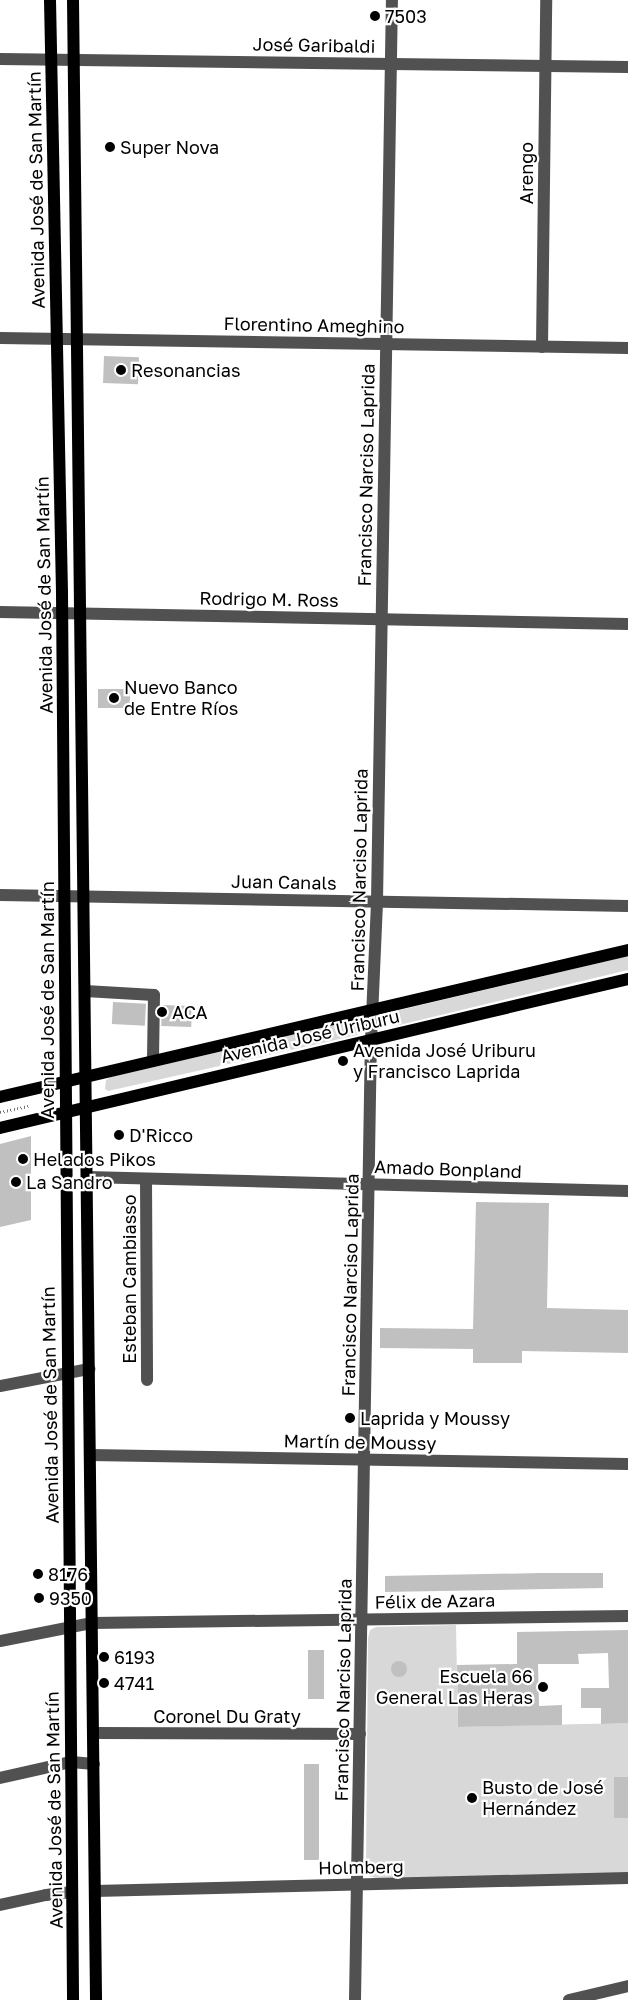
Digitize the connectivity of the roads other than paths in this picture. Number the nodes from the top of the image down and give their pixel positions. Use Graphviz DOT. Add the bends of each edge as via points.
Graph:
graph roads {
  1 [pos="50,0"];
  2 [pos="72,0"];
  3 [pos="392,0"];
  4 [pos="546,0"];
  5 [pos="0,59"];
  6 [pos="51,59"];
  7 [pos="73,60"];
  8 [pos="391,64"];
  9 [pos="544,66"];
  10 [pos="628,67"];
  11 [pos="0,338"];
  12 [pos="76,338"];
  13 [pos="58,339"];
  14 [pos="386,344"];
  15 [pos="542,347"];
  16 [pos="628,348"];
  17 [pos="0,612"];
  18 [pos="62,613"];
  19 [pos="81,614"];
  20 [pos="381,619"];
  21 [pos="628,624"];
  22 [pos="0,895"];
  23 [pos="64,896"];
  24 [pos="83,896"];
  25 [pos="377,901"];
  26 [pos="628,906"];
  27 [pos="628,950"];
  28 [pos="628,979"];
  29 [pos="85,991"];
  30 [pos="372,1009"];
  31 [pos="371,1040"];
  32 [pos="153,1061"];
  33 [pos="86,1077"];
  34 [pos="64,1082"];
  35 [pos="0,1097"];
  36 [pos="86,1106"];
  37 [pos="64,1112"];
  38 [pos="0,1128"];
  39 [pos="87,1177"];
  40 [pos="146,1179"];
  41 [pos="369,1185"];
  42 [pos="628,1192"];
  43 [pos="90,1369"];
  44 [pos="67,1374"];
  45 [pos="147,1380"];
  46 [pos="0,1386"];
  47 [pos="90,1454"];
  48 [pos="364,1459"];
  49 [pos="628,1464"];
  50 [pos="628,1616"];
  51 [pos="362,1619"];
  52 [pos="92,1623"];
  53 [pos="70,1627"];
  54 [pos="0,1641"];
  55 [pos="94,1733"];
  56 [pos="360,1734"];
  57 [pos="71,1762"];
  58 [pos="94,1764"];
  59 [pos="0,1778"];
  60 [pos="628,1878"];
  61 [pos="357,1884"];
  62 [pos="95,1891"];
  63 [pos="72,1892"];
  64 [pos="0,1905"];
  65 [pos="628,1986"];
  66 [pos="73,2000"];
  67 [pos="96,2000"];
  68 [pos="355,2000"];
  69 [pos="568,2000"];
  1 -- 6 [label="main road, Avenida José de San Martín"];
  2 -- 7 [label="main road, Avenida José de San Martín"];
  3 -- 8 [label="street, Francisco Narciso Laprida"];
  4 -- 9 [label="street, Arengo"];
  5 -- 6 [label="street, José Garibaldi"];
  6 -- 7 [label="street, José Garibaldi"];
  6 -- 13 [label="main road, Avenida José de San Martín"];
  7 -- 8 [label="street, José Garibaldi"];
  7 -- 12 [label="main road, Avenida José de San Martín"];
  8 -- 9 [label="street, José Garibaldi"];
  8 -- 14 [label="street, Francisco Narciso Laprida"];
  9 -- 10 [label="street, José Garibaldi"];
  9 -- 15 [label="street, Arengo"];
  11 -- 13 [label="street, Florentino Ameghino"];
  12 -- 13 [label="street, Florentino Ameghino"];
  12 -- 14 [label="street, Florentino Ameghino"];
  12 -- 19 [label="main road, Avenida José de San Martín"];
  13 -- 18 [label="main road, Avenida José de San Martín"];
  14 -- 15 [label="street, Florentino Ameghino"];
  14 -- 20 [label="street, Francisco Narciso Laprida"];
  15 -- 16 [label="street, Florentino Ameghino"];
  17 -- 18 [label="street, Rodrigo M. Ross"];
  18 -- 19 [label="street, Rodrigo M. Ross"];
  18 -- 23 [label="main road, Avenida José de San Martín"];
  19 -- 20 [label="street, Rodrigo M. Ross"];
  19 -- 24 [label="main road, Avenida José de San Martín"];
  20 -- 21 [label="street, Rodrigo M. Ross"];
  20 -- 25 [label="street, Francisco Narciso Laprida"];
  22 -- 23 [label="street, Juan Canals"];
  23 -- 24 [label="street, Juan Canals"];
  23 -- 34 [label="main road, Avenida José de San Martín"];
  24 -- 25 [label="street, Juan Canals"];
  24 -- 29 [label="main road, Avenida José de San Martín"];
  25 -- 26 [label="street, Juan Canals"];
  25 -- 30 [label="street, Francisco Narciso Laprida"];
  27 -- 30 [label="main road, Avenida José Uriburu"];
  28 -- 31 [label="main road, Avenida José Uriburu"];
  29 -- 32 [label="street" via="154,995"];
  29 -- 33 [label="main road, Avenida José de San Martín"];
  30 -- 31 [label="street, Francisco Narciso Laprida"];
  30 -- 32 [label="main road, Avenida José Uriburu"];
  31 -- 36 [label="main road, Avenida José Uriburu"];
  31 -- 41 [label="street, Francisco Narciso Laprida"];
  32 -- 33 [label="main road, Avenida José Uriburu"];
  33 -- 34 [label="main road, Avenida José Uriburu"];
  33 -- 36 [label="main road, Avenida José de San Martín"];
  34 -- 35 [label="main road, Avenida José Uriburu"];
  34 -- 37 [label="main road, Avenida José de San Martín"];
  36 -- 37 [label="main road, Avenida José Uriburu"];
  36 -- 39 [label="main road, Avenida José de San Martín"];
  37 -- 38 [label="main road, Avenida José Uriburu"];
  37 -- 44 [label="main road, Avenida José de San Martín"];
  39 -- 40 [label="street, Amado Bonpland"];
  39 -- 43 [label="main road, Avenida José de San Martín"];
  40 -- 41 [label="street, Amado Bonpland"];
  40 -- 45 [label="street, Esteban Cambiasso"];
  41 -- 42 [label="street, Amado Bonpland"];
  41 -- 48 [label="street, Francisco Narciso Laprida"];
  43 -- 44 [label="street"];
  43 -- 47 [label="main road, Avenida José de San Martín"];
  44 -- 46 [label="street"];
  44 -- 53 [label="main road, Avenida José de San Martín"];
  47 -- 48 [label="street, Martín de Moussy"];
  47 -- 52 [label="main road, Avenida José de San Martín"];
  48 -- 49 [label="street, Martín de Moussy"];
  48 -- 51 [label="street, Francisco Narciso Laprida"];
  50 -- 51 [label="street, Félix de Azara"];
  51 -- 52 [label="street, Félix de Azara"];
  51 -- 56 [label="street, Francisco Narciso Laprida"];
  52 -- 53 [label="street, Félix de Azara"];
  52 -- 55 [label="main road, Avenida José de San Martín"];
  53 -- 54 [label="street, Félix de Azara"];
  53 -- 57 [label="main road, Avenida José de San Martín"];
  55 -- 56 [label="street, Coronel Du Graty"];
  55 -- 58 [label="main road, Avenida José de San Martín"];
  56 -- 61 [label="street, Francisco Narciso Laprida"];
  57 -- 58 [label="street"];
  57 -- 59 [label="street"];
  57 -- 63 [label="main road, Avenida José de San Martín"];
  58 -- 62 [label="main road, Avenida José de San Martín"];
  60 -- 61 [label="street, Holmberg"];
  61 -- 62 [label="street, Holmberg"];
  61 -- 68 [label="street, Francisco Narciso Laprida"];
  62 -- 67 [label="main road, Avenida José de San Martín"];
  63 -- 64 [label="street"];
  63 -- 66 [label="main road, Avenida José de San Martín"];
  65 -- 69 [label="street"];
}
